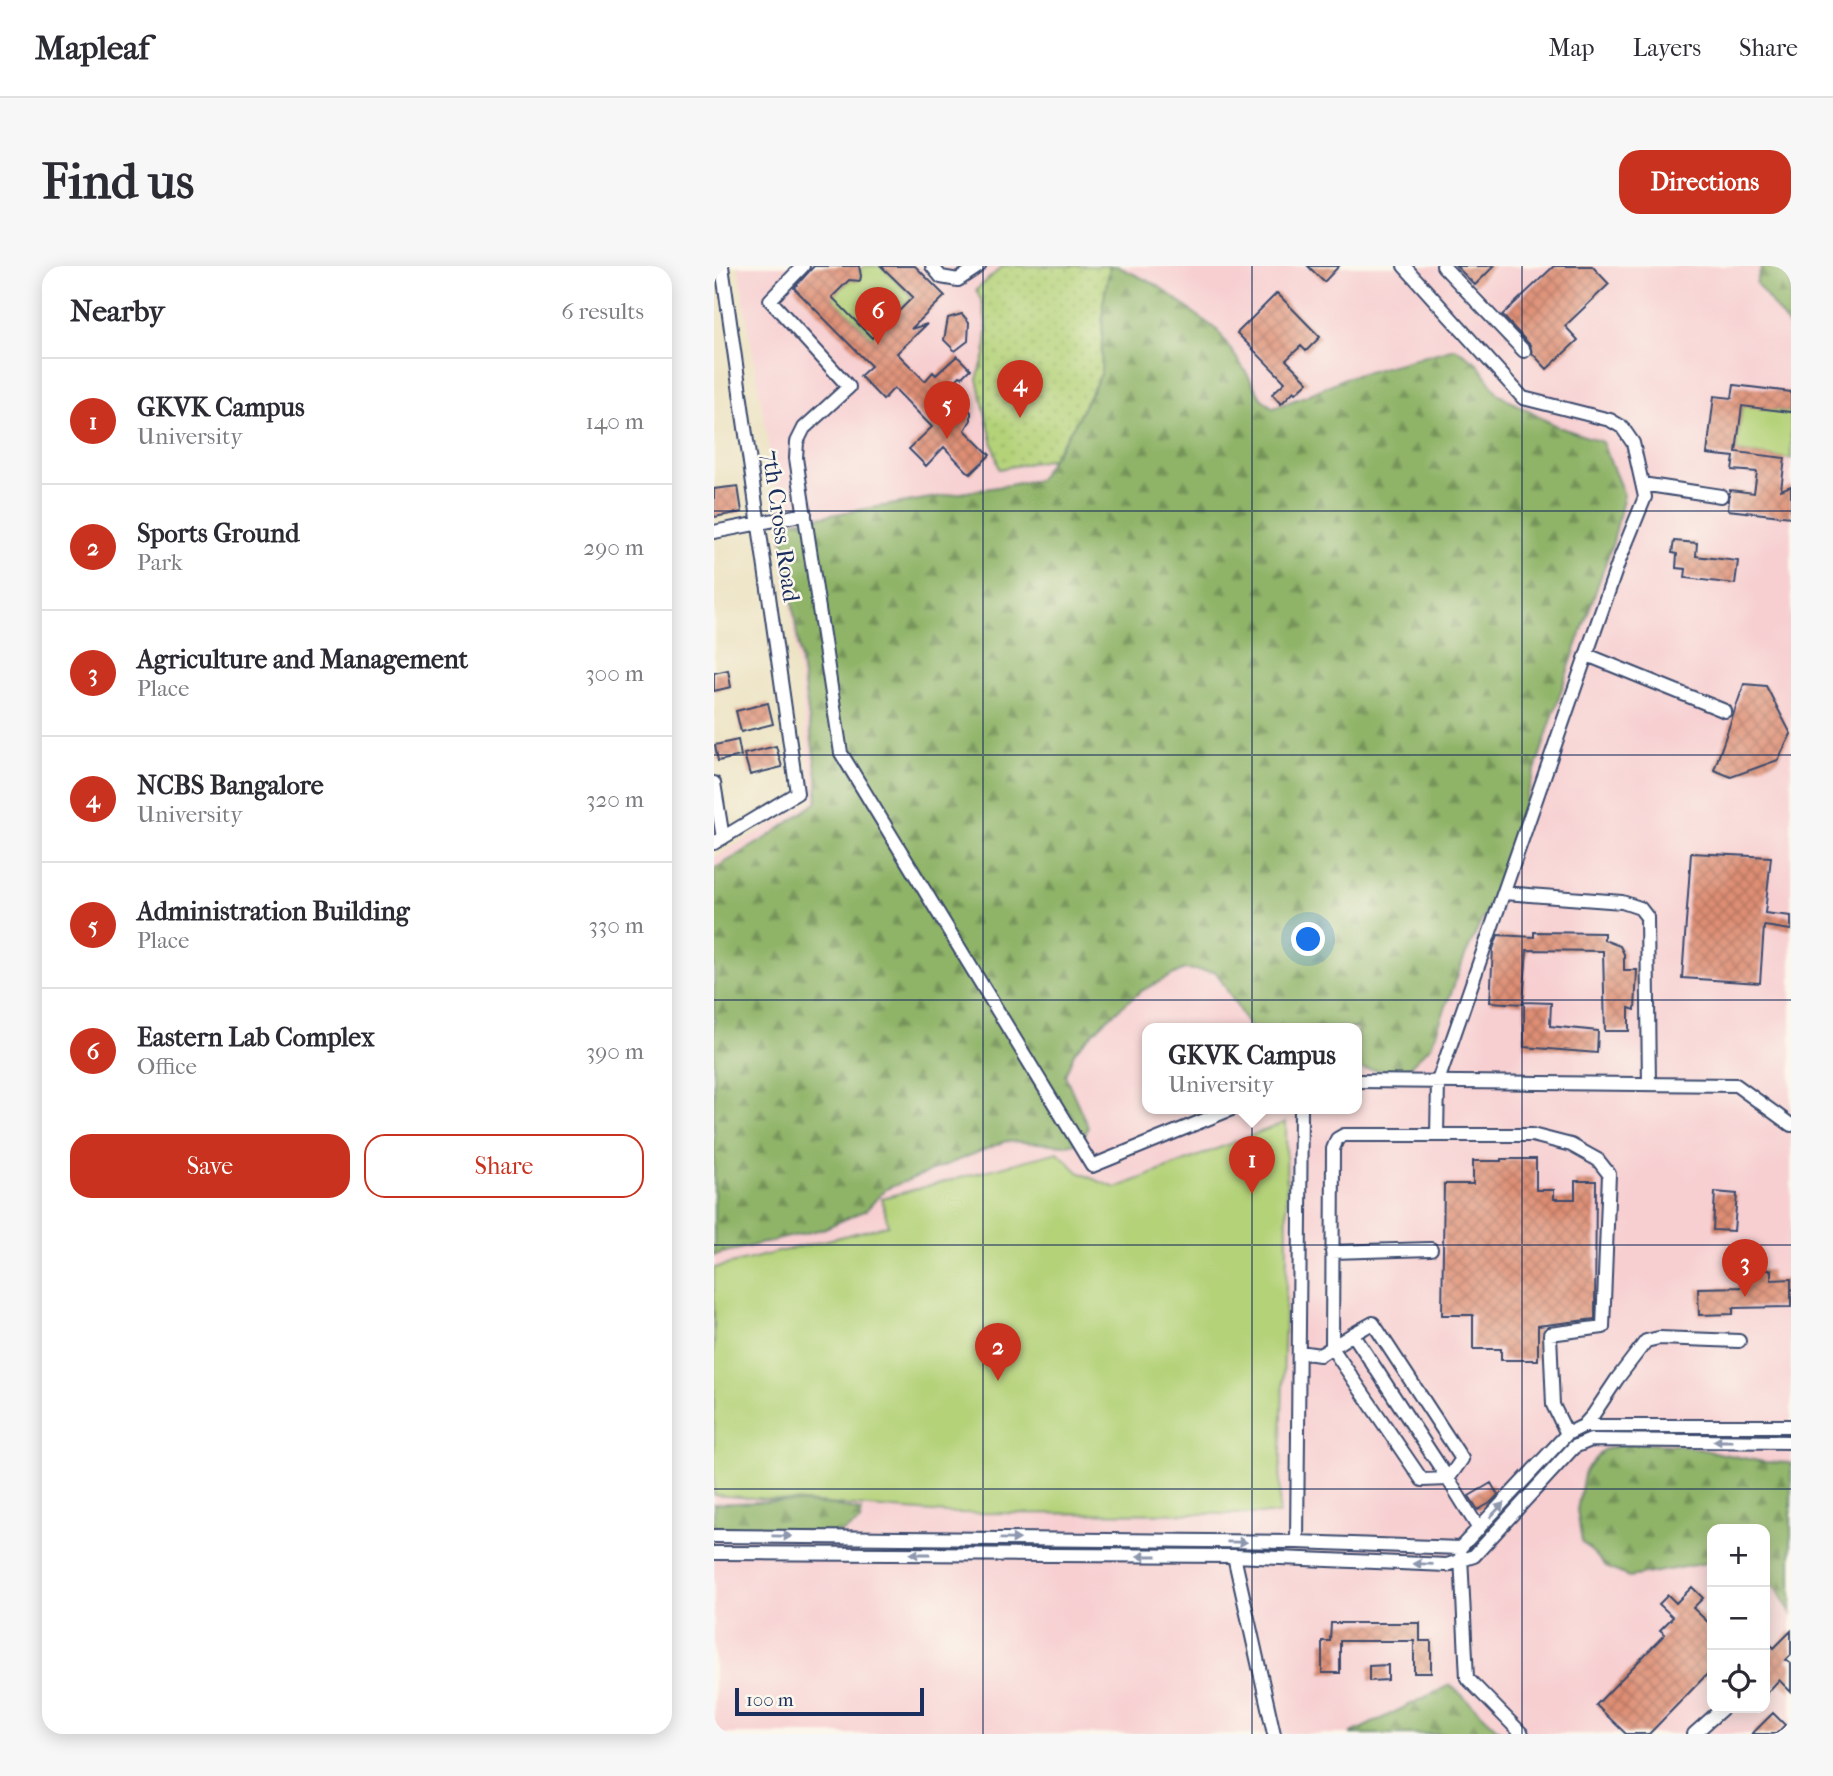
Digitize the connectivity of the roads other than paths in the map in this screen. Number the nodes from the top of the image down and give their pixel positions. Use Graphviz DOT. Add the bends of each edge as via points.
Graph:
graph roads {
  1 [pos="803,266"];
  2 [pos="932,266"];
  3 [pos="979,266"];
  4 [pos="1404,266"];
  5 [pos="1443,266"];
  6 [pos="720,275"];
  7 [pos="1524,351"];
  8 [pos="1642,484"];
  9 [pos="1721,496"];
  10 [pos="804,514"];
  11 [pos="758,522"];
  12 [pos="714,532"];
  13 [pos="1587,655"];
  14 [pos="1725,711"];
  15 [pos="714,783"];
  16 [pos="718,841"];
  17 [pos="1504,893"];
  18 [pos="1362,1081"];
  19 [pos="1438,1082"];
  20 [pos="1649,1084"];
  21 [pos="1219,1114"];
  22 [pos="1301,1114"];
  23 [pos="1791,1125"];
  24 [pos="1437,1135"];
  25 [pos="1431,1249"];
  26 [pos="1332,1252"];
  27 [pos="1353,1334"];
  28 [pos="1739,1341"];
  29 [pos="1332,1348"];
  30 [pos="1299,1352"];
  31 [pos="1583,1426"];
  32 [pos="1791,1426"];
  33 [pos="1567,1434"];
  34 [pos="1791,1442"];
  35 [pos="1448,1479"];
  36 [pos="1479,1529"];
  37 [pos="714,1536"];
  38 [pos="1297,1542"];
  39 [pos="714,1553"];
  40 [pos="1461,1555"];
  41 [pos="1234,1556"];
  42 [pos="1718,1713"];
  43 [pos="1274,1734"];
  44 [pos="1522,1734"];
  45 [pos="1695,1734"];
  1 -- 10 [label="street" via="770,300 849,387 804,428 797,442"];
  2 -- 3 [label="street" via="941,277 958,281"];
  4 -- 8 [label="street" via="1523,398 1622,427 1633,443"];
  5 -- 7 [label="street"];
  6 -- 11 [label="street, 7th Cross Road"];
  8 -- 9 [label="street"];
  8 -- 13 [label="street" via="1645,497"];
  10 -- 11 [label="street"];
  10 -- 21 [label="street" via="841,753 1092,1166"];
  11 -- 12 [label="street"];
  11 -- 16 [label="street, 7th Cross Road" via="797,793"];
  13 -- 14 [label="street"];
  13 -- 17 [label="street"];
  15 -- 16 [label="street"];
  17 -- 19 [label="street"];
  17 -- 20 [label="street" via="1622,902 1640,908 1647,917"];
  18 -- 19 [label="street"];
  19 -- 20 [label="street"];
  19 -- 24 [label="street"];
  20 -- 23 [label="street" via="1736,1085"];
  22 -- 30 [label="street"];
  24 -- 26 [label="street" via="1344,1135 1337,1139 1333,1149"];
  24 -- 33 [label="street" via="1532,1135 1571,1145 1598,1160 1609,1174 1603,1327 1550,1334 1553,1405"];
  25 -- 26 [label="street"];
  26 -- 29 [label="street"];
  27 -- 29 [label="street"];
  27 -- 35 [label="street"];
  27 -- 35 [label="street" via="1373,1323 1455,1447 1462,1459"];
  28 -- 31 [label="street" via="1646,1341"];
  29 -- 30 [label="street" via="1320,1355"];
  29 -- 35 [label="street" via="1422,1480"];
  30 -- 38 [label="street"];
  31 -- 32 [label="street"];
  31 -- 33 [label="street"];
  36 -- 33 [label="street, one-way"];
  34 -- 40 [label="street, one-way" via="1591,1440 1574,1447 1474,1556"];
  35 -- 36 [label="street"];
  36 -- 40 [label="street"];
  37 -- 38 [label="street, one-way"];
  38 -- 40 [label="street"];
  41 -- 39 [label="street, one-way"];
  40 -- 41 [label="street, one-way" via="1447,1565"];
  40 -- 44 [label="street" via="1466,1678"];
  41 -- 43 [label="street"];
  42 -- 45 [label="street"];
}
